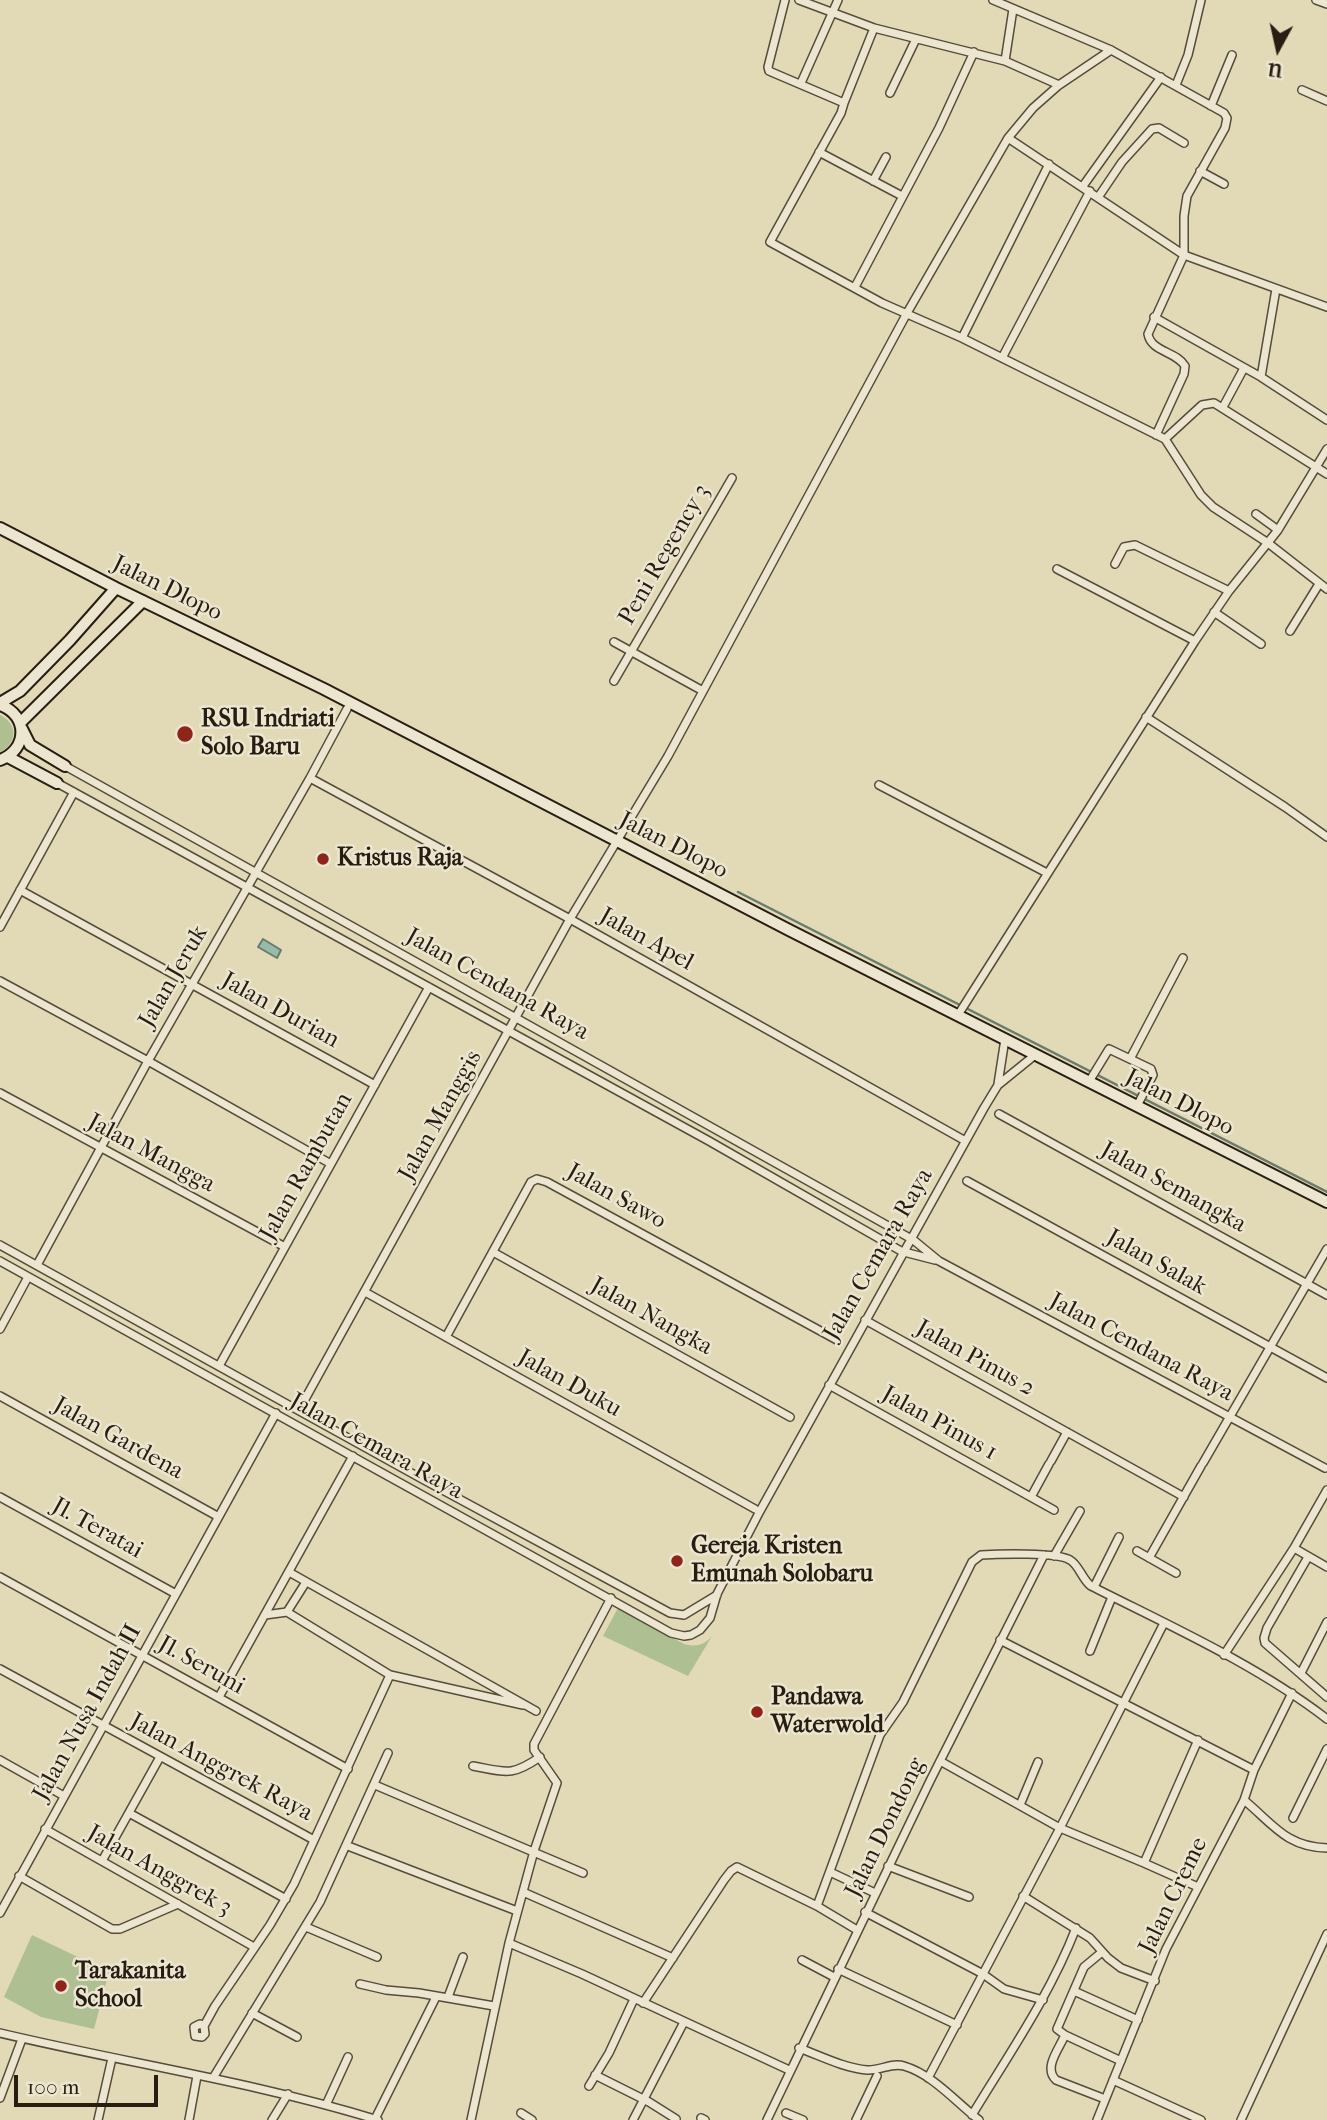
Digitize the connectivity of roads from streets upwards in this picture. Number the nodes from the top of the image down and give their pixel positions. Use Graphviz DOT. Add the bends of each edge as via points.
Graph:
graph roads {
  1 [pos="785,0"];
  2 [pos="799,0"];
  3 [pos="838,0"];
  4 [pos="993,0"];
  5 [pos="1201,0"];
  6 [pos="1317,0"];
  7 [pos="1327,4"];
  8 [pos="1013,9"];
  9 [pos="831,14"];
  10 [pos="874,28"];
  11 [pos="916,39"];
  12 [pos="1111,50"];
  13 [pos="974,52"];
  14 [pos="1232,55"];
  15 [pos="1005,61"];
  16 [pos="1161,77"];
  17 [pos="801,83"];
  18 [pos="1059,85"];
  19 [pos="1176,85"];
  20 [pos="1302,90"];
  21 [pos="890,93"];
  22 [pos="1327,101"];
  23 [pos="844,103"];
  24 [pos="1211,106"];
  25 [pos="1008,138"];
  26 [pos="1184,144"];
  27 [pos="818,152"];
  28 [pos="886,158"];
  29 [pos="1049,164"];
  30 [pos="1200,171"];
  31 [pos="873,181"];
  32 [pos="1224,184"];
  33 [pos="1086,188"];
  34 [pos="902,196"];
  35 [pos="1099,196"];
  36 [pos="1185,255"];
  37 [pos="855,287"];
  38 [pos="1276,289"];
  39 [pos="1327,307"];
  40 [pos="907,313"];
  41 [pos="1154,317"];
  42 [pos="962,338"];
  43 [pos="1002,358"];
  44 [pos="1244,368"];
  45 [pos="1261,377"];
  46 [pos="1223,407"];
  47 [pos="1327,420"];
  48 [pos="1156,435"];
  49 [pos="1165,439"];
  50 [pos="1327,449"];
  51 [pos="1316,467"];
  52 [pos="1327,474"];
  53 [pos="732,478"];
  54 [pos="1256,514"];
  55 [pos="0,528"];
  56 [pos="1278,530"];
  57 [pos="1268,543"];
  58 [pos="1115,564"];
  59 [pos="1057,569"];
  60 [pos="1324,586"];
  61 [pos="116,589"];
  62 [pos="1229,591"];
  63 [pos="143,601"];
  64 [pos="1214,612"];
  65 [pos="1290,631"];
  66 [pos="70,640"];
  67 [pos="1195,641"];
  68 [pos="614,642"];
  69 [pos="1261,644"];
  70 [pos="631,651"];
  71 [pos="87,655"];
  72 [pos="614,681"];
  73 [pos="703,691"];
  74 [pos="0,704"];
  75 [pos="347,709"];
  76 [pos="1146,717"];
  77 [pos="21,726"];
  78 [pos="4,759"];
  79 [pos="66,767"];
  80 [pos="310,778"];
  81 [pos="58,783"];
  82 [pos="879,785"];
  83 [pos="74,792"];
  84 [pos="1327,838"];
  85 [pos="618,842"];
  86 [pos="256,871"];
  87 [pos="1047,873"];
  88 [pos="247,887"];
  89 [pos="20,890"];
  90 [pos="570,919"];
  91 [pos="0,927"];
  92 [pos="1183,958"];
  93 [pos="0,981"];
  94 [pos="191,984"];
  95 [pos="429,987"];
  96 [pos="961,1011"];
  97 [pos="517,1018"];
  98 [pos="510,1031"];
  99 [pos="1005,1039"];
  100 [pos="1035,1055"];
  101 [pos="1130,1059"];
  102 [pos="148,1060"];
  103 [pos="1091,1079"];
  104 [pos="998,1085"];
  105 [pos="374,1086"];
  106 [pos="0,1093"];
  107 [pos="1140,1101"];
  108 [pos="999,1114"];
  109 [pos="716,1129"];
  110 [pos="962,1139"];
  111 [pos="709,1141"];
  112 [pos="100,1148"];
  113 [pos="331,1164"];
  114 [pos="967,1181"];
  115 [pos="1327,1202"];
  116 [pos="910,1238"];
  117 [pos="0,1245"];
  118 [pos="285,1247"];
  119 [pos="1327,1249"];
  120 [pos="902,1251"];
  121 [pos="493,1252"];
  122 [pos="0,1261"];
  123 [pos="939,1261"];
  124 [pos="37,1265"];
  125 [pos="28,1277"];
  126 [pos="1306,1283"];
  127 [pos="365,1292"];
  128 [pos="1327,1295"];
  129 [pos="865,1320"];
  130 [pos="0,1329"];
  131 [pos="446,1337"];
  132 [pos="837,1340"];
  133 [pos="175,1341"];
  134 [pos="1272,1348"];
  135 [pos="168,1354"];
  136 [pos="219,1366"];
  137 [pos="1327,1378"];
  138 [pos="829,1385"];
  139 [pos="0,1396"];
  140 [pos="299,1410"];
  141 [pos="276,1413"];
  142 [pos="790,1417"];
  143 [pos="1230,1418"];
  144 [pos="1066,1432"];
  145 [pos="353,1456"];
  146 [pos="1325,1468"];
  147 [pos="424,1480"];
  148 [pos="1327,1490"];
  149 [pos="417,1491"];
  150 [pos="0,1497"];
  151 [pos="1031,1497"];
  152 [pos="1184,1497"];
  153 [pos="755,1509"];
  154 [pos="1055,1510"];
  155 [pos="1080,1511"];
  156 [pos="217,1516"];
  157 [pos="1119,1536"];
  158 [pos="1294,1548"];
  159 [pos="1137,1551"];
  160 [pos="1044,1555"];
  161 [pos="1054,1556"];
  162 [pos="1308,1557"];
  163 [pos="1149,1558"];
  164 [pos="1327,1567"];
  165 [pos="289,1572"];
  166 [pos="1176,1573"];
  167 [pos="0,1577"];
  168 [pos="306,1582"];
  169 [pos="1094,1587"];
  170 [pos="630,1592"];
  171 [pos="176,1594"];
  172 [pos="717,1594"];
  173 [pos="1112,1597"];
  174 [pos="611,1598"];
  175 [pos="622,1605"];
  176 [pos="287,1612"];
  177 [pos="265,1615"];
  178 [pos="1327,1622"];
  179 [pos="1164,1623"];
  180 [pos="1000,1640"];
  181 [pos="1090,1651"];
  182 [pos="142,1655"];
  183 [pos="1224,1655"];
  184 [pos="0,1669"];
  185 [pos="1301,1673"];
  186 [pos="390,1675"];
  187 [pos="1292,1693"];
  188 [pos="219,1697"];
  189 [pos="1327,1697"];
  190 [pos="1123,1702"];
  191 [pos="523,1705"];
  192 [pos="536,1711"];
  193 [pos="1327,1719"];
  194 [pos="103,1726"];
  195 [pos="1198,1740"];
  196 [pos="1327,1749"];
  197 [pos="388,1754"];
  198 [pos="160,1757"];
  199 [pos="540,1757"];
  200 [pos="0,1760"];
  201 [pos="940,1761"];
  202 [pos="1038,1762"];
  203 [pos="473,1766"];
  204 [pos="348,1769"];
  205 [pos="1254,1770"];
  206 [pos="375,1784"];
  207 [pos="64,1796"];
  208 [pos="1244,1800"];
  209 [pos="1020,1805"];
  210 [pos="129,1814"];
  211 [pos="1293,1818"];
  212 [pos="1060,1828"];
  213 [pos="45,1829"];
  214 [pos="314,1840"];
  215 [pos="348,1846"];
  216 [pos="1327,1847"];
  217 [pos="534,1851"];
  218 [pos="102,1861"];
  219 [pos="1144,1863"];
  220 [pos="888,1866"];
  221 [pos="830,1872"];
  222 [pos="583,1873"];
  223 [pos="19,1876"];
  224 [pos="1198,1887"];
  225 [pos="523,1892"];
  226 [pos="874,1894"];
  227 [pos="1023,1896"];
  228 [pos="969,1897"];
  229 [pos="286,1899"];
  230 [pos="178,1904"];
  231 [pos="817,1906"];
  232 [pos="517,1911"];
  233 [pos="865,1912"];
  234 [pos="0,1913"];
  235 [pos="306,1927"];
  236 [pos="1076,1928"];
  237 [pos="857,1930"];
  238 [pos="1327,1934"];
  239 [pos="509,1943"];
  240 [pos="254,1947"];
  241 [pos="1102,1952"];
  242 [pos="377,1956"];
  243 [pos="463,1957"];
  244 [pos="673,1958"];
  245 [pos="802,1960"];
  246 [pos="836,1973"];
  247 [pos="983,1974"];
  248 [pos="1155,1981"];
  249 [pos="360,1984"];
  250 [pos="1074,1991"];
  251 [pos="436,1997"];
  252 [pos="448,1997"];
  253 [pos="634,1999"];
  254 [pos="1043,2000"];
  255 [pos="643,2003"];
  256 [pos="494,2006"];
  257 [pos="252,2013"];
  258 [pos="1138,2020"];
  259 [pos="684,2022"];
  260 [pos="957,2025"];
  261 [pos="204,2026"];
  262 [pos="0,2034"];
  263 [pos="1065,2035"];
  264 [pos="297,2037"];
  265 [pos="22,2039"];
  266 [pos="799,2048"];
  267 [pos="348,2057"];
  268 [pos="112,2058"];
  269 [pos="1121,2061"];
  270 [pos="789,2070"];
  271 [pos="197,2076"];
  272 [pos="595,2076"];
  273 [pos="877,2076"];
  274 [pos="213,2078"];
  275 [pos="928,2078"];
  276 [pos="1113,2080"];
  277 [pos="589,2086"];
  278 [pos="288,2094"];
  279 [pos="0,2098"];
  280 [pos="644,2099"];
  281 [pos="1105,2099"];
  282 [pos="326,2105"];
  283 [pos="521,2113"];
  284 [pos="786,2113"];
  285 [pos="975,2117"];
  286 [pos="363,2118"];
  287 [pos="377,2119"];
  288 [pos="676,2119"];
  289 [pos="98,2120"];
  290 [pos="189,2120"];
  291 [pos="272,2120"];
  292 [pos="471,2120"];
  293 [pos="532,2120"];
  294 [pos="633,2120"];
  295 [pos="767,2120"];
  296 [pos="803,2120"];
  297 [pos="856,2120"];
  298 [pos="1097,2120"];
  299 [pos="1201,2120"];
  300 [pos="1241,2120"];
  1 -- 17 [label="street" via="768,67 773,74"];
  2 -- 9 [label="street"];
  3 -- 9 [label="street"];
  4 -- 8 [label="street"];
  5 -- 19 [label="street"];
  6 -- 7 [label="street"];
  8 -- 12 [label="street"];
  8 -- 15 [label="street"];
  9 -- 10 [label="street"];
  9 -- 17 [label="street"];
  10 -- 11 [label="street"];
  10 -- 23 [label="street"];
  11 -- 13 [label="street"];
  11 -- 21 [label="street"];
  12 -- 16 [label="street"];
  12 -- 18 [label="street, Jalan Manggis"];
  13 -- 15 [label="street"];
  13 -- 34 [label="street"];
  14 -- 24 [label="street"];
  15 -- 18 [label="street"];
  16 -- 19 [label="street"];
  16 -- 33 [label="street"];
  17 -- 23 [label="street"];
  18 -- 25 [label="street, Jalan Manggis"];
  19 -- 24 [label="street"];
  20 -- 22 [label="street"];
  23 -- 27 [label="street"];
  24 -- 30 [label="street" via="1224,113 1227,122"];
  25 -- 29 [label="street"];
  25 -- 40 [label="street, Jalan Manggis"];
  26 -- 35 [label="street" via="1159,128 1152,129"];
  27 -- 31 [label="street"];
  27 -- 37 [label="street" via="770,242"];
  28 -- 31 [label="street"];
  29 -- 33 [label="street"];
  29 -- 42 [label="street"];
  30 -- 32 [label="street"];
  30 -- 36 [label="street" via="1185,206"];
  31 -- 34 [label="street"];
  33 -- 35 [label="street"];
  33 -- 43 [label="street"];
  34 -- 37 [label="street"];
  35 -- 36 [label="street"];
  36 -- 38 [label="street"];
  36 -- 41 [label="street"];
  37 -- 40 [label="street"];
  38 -- 39 [label="street"];
  38 -- 45 [label="street"];
  40 -- 42 [label="street"];
  40 -- 73 [label="street, Jalan Manggis"];
  41 -- 44 [label="street"];
  41 -- 48 [label="street" via="1149,340 1182,361 1185,369"];
  42 -- 43 [label="street"];
  43 -- 48 [label="street"];
  44 -- 45 [label="street"];
  44 -- 46 [label="street"];
  45 -- 47 [label="street"];
  46 -- 49 [label="street" via="1202,405"];
  46 -- 51 [label="street"];
  48 -- 49 [label="street"];
  49 -- 57 [label="street" via="1201,495"];
  50 -- 51 [label="street"];
  51 -- 52 [label="street"];
  51 -- 56 [label="street"];
  53 -- 70 [label="street, Peni Regency 3"];
  54 -- 56 [label="street"];
  55 -- 61 [label="street, Jalan Dlopo"];
  56 -- 57 [label="street"];
  57 -- 60 [label="street"];
  57 -- 62 [label="street"];
  58 -- 62 [label="street" via="1124,547 1135,545"];
  59 -- 67 [label="street"];
  60 -- 65 [label="street"];
  61 -- 63 [label="street, Jalan Dlopo"];
  61 -- 66 [label="street"];
  62 -- 64 [label="street"];
  63 -- 71 [label="street"];
  63 -- 85 [label="street, Jalan Dlopo"];
  64 -- 67 [label="street"];
  64 -- 69 [label="street"];
  66 -- 71 [label="street"];
  66 -- 74 [label="street"];
  67 -- 76 [label="street"];
  68 -- 70 [label="street, Peni Regency 3"];
  70 -- 72 [label="street, Peni Regency 3"];
  70 -- 73 [label="street, Peni Regency 3"];
  71 -- 77 [label="street"];
  73 -- 85 [label="street, Jalan Manggis"];
  74 -- 77 [label="street" via="11,710"];
  75 -- 80 [label="street, Jalan Jeruk"];
  76 -- 84 [label="street"];
  76 -- 87 [label="street"];
  77 -- 78 [label="street" via="17,748"];
  77 -- 79 [label="street" via="30,745"];
  78 -- 81 [label="street"];
  79 -- 86 [label="street, Jalan Cendana Raya"];
  80 -- 86 [label="street, Jalan Jeruk"];
  80 -- 90 [label="street, Jalan Apel"];
  81 -- 83 [label="street, Jalan Cendana Raya"];
  82 -- 87 [label="street"];
  83 -- 88 [label="street, Jalan Cendana Raya"];
  83 -- 89 [label="street"];
  85 -- 90 [label="street, Jalan Manggis"];
  85 -- 96 [label="street, Jalan Dlopo"];
  86 -- 88 [label="street, Jalan Jeruk"];
  86 -- 97 [label="street, Jalan Cendana Raya"];
  87 -- 96 [label="street"];
  88 -- 94 [label="street, Jalan Jeruk"];
  88 -- 95 [label="street, Jalan Cendana Raya"];
  89 -- 91 [label="street"];
  89 -- 94 [label="street, Jalan Durian"];
  90 -- 97 [label="street, Jalan Manggis"];
  90 -- 110 [label="street, Jalan Apel"];
  92 -- 101 [label="street"];
  93 -- 102 [label="street"];
  94 -- 102 [label="street, Jalan Jeruk"];
  94 -- 105 [label="street, Jalan Durian"];
  95 -- 98 [label="street, Jalan Cendana Raya"];
  95 -- 105 [label="street, Jalan Rambutan"];
  96 -- 99 [label="street, Jalan Dlopo"];
  97 -- 98 [label="street, Jalan Manggis"];
  97 -- 109 [label="street, Jalan Cendana Raya"];
  98 -- 111 [label="street, Jalan Cendana Raya"];
  98 -- 127 [label="street, Jalan Manggis"];
  99 -- 100 [label="street, Jalan Dlopo"];
  99 -- 104 [label="street"];
  100 -- 103 [label="street, Jalan Dlopo"];
  100 -- 104 [label="street"];
  101 -- 103 [label="street" via="1109,1049"];
  101 -- 107 [label="street" via="1153,1072"];
  102 -- 112 [label="street, Jalan Jeruk"];
  102 -- 113 [label="street"];
  103 -- 107 [label="street, Jalan Dlopo"];
  104 -- 116 [label="street, Jalan Cemara Raya"];
  105 -- 113 [label="street, Jalan Rambutan"];
  106 -- 112 [label="street, Jalan Mangga"];
  107 -- 115 [label="street, Jalan Dlopo"];
  108 -- 126 [label="street, Jalan Semangka"];
  109 -- 111 [label="street"];
  109 -- 116 [label="street, Jalan Cendana Raya"];
  111 -- 120 [label="street, Jalan Cendana Raya"];
  112 -- 118 [label="street, Jalan Mangga"];
  112 -- 124 [label="street, Jalan Jeruk"];
  113 -- 118 [label="street, Jalan Rambutan"];
  114 -- 134 [label="street, Jalan Salak"];
  116 -- 120 [label="street, Jalan Cemara Raya"];
  116 -- 123 [label="street, Jalan Cendana Raya"];
  117 -- 124 [label="street, Jalan Cemara Raya"];
  118 -- 136 [label="street, Jalan Rambutan"];
  119 -- 126 [label="street"];
  120 -- 123 [label="street, Jalan Cendana Raya"];
  120 -- 129 [label="street, Jalan Cemara Raya"];
  121 -- 131 [label="street, Jalan Sawo"];
  121 -- 132 [label="street, Jalan Sawo" via="531,1182 541,1179"];
  121 -- 142 [label="street, Jalan Nangka"];
  122 -- 125 [label="street, Jalan Cemara Raya"];
  123 -- 143 [label="street, Jalan Cendana Raya"];
  124 -- 133 [label="street, Jalan Cemara Raya"];
  125 -- 130 [label="street"];
  125 -- 135 [label="street, Jalan Cemara Raya"];
  126 -- 128 [label="street, Jalan Semangka"];
  126 -- 134 [label="street"];
  127 -- 131 [label="street, Jalan Duku"];
  127 -- 140 [label="street, Jalan Manggis"];
  129 -- 138 [label="street, Jalan Cemara Raya"];
  129 -- 144 [label="street, Jalan Pinus 2"];
  131 -- 153 [label="street, Jalan Duku"];
  133 -- 135 [label="street"];
  133 -- 136 [label="street, Jalan Cemara Raya"];
  134 -- 137 [label="street, Jalan Salak"];
  134 -- 143 [label="street"];
  135 -- 141 [label="street, Jalan Cemara Raya"];
  136 -- 140 [label="street, Jalan Cemara Raya"];
  138 -- 151 [label="street, Jalan Pinus 1"];
  138 -- 172 [label="street, Jalan Cemara Raya"];
  139 -- 156 [label="street, Jalan Gardena"];
  140 -- 147 [label="street, Jalan Cemara Raya"];
  141 -- 145 [label="street, Jalan Cemara Raya"];
  141 -- 156 [label="street, Jalan Nusa Indah II"];
  143 -- 146 [label="street, Jalan Cendana Raya"];
  143 -- 152 [label="street"];
  144 -- 151 [label="street"];
  144 -- 152 [label="street, Jalan Pinus 2"];
  145 -- 149 [label="street, Jalan Cemara Raya"];
  145 -- 165 [label="street"];
  147 -- 149 [label="street"];
  147 -- 170 [label="street, Jalan Cemara Raya"];
  148 -- 158 [label="street"];
  149 -- 174 [label="street, Jalan Cemara Raya"];
  150 -- 171 [label="street, Jl. Teratai"];
  151 -- 154 [label="street, Jalan Pinus 1"];
  152 -- 163 [label="street"];
  155 -- 161 [label="street"];
  156 -- 171 [label="street, Jalan Nusa Indah II"];
  157 -- 169 [label="street"];
  158 -- 162 [label="street"];
  158 -- 183 [label="street"];
  159 -- 163 [label="street"];
  160 -- 161 [label="street"];
  160 -- 180 [label="street, Jalan Dondong"];
  160 -- 221 [label="street" via="981,1555 972,1562 903,1702 880,1735"];
  161 -- 169 [label="street" via="1071,1560"];
  162 -- 164 [label="street"];
  162 -- 185 [label="street" via="1264,1638"];
  163 -- 166 [label="street"];
  165 -- 168 [label="street"];
  165 -- 177 [label="street"];
  167 -- 182 [label="street, Jl. Seruni"];
  168 -- 176 [label="street"];
  168 -- 191 [label="street"];
  169 -- 173 [label="street"];
  170 -- 172 [label="street, Jalan Cemara Raya" via="678,1615"];
  170 -- 175 [label="street"];
  171 -- 182 [label="street, Jalan Nusa Indah II"];
  172 -- 175 [label="street, Jalan Cemara Raya" via="705,1625 684,1636"];
  173 -- 179 [label="street"];
  173 -- 181 [label="street"];
  174 -- 175 [label="street, Jalan Cemara Raya"];
  174 -- 199 [label="street" via="535,1742 534,1751"];
  176 -- 177 [label="street"];
  176 -- 186 [label="street"];
  177 -- 188 [label="street"];
  178 -- 185 [label="street"];
  179 -- 183 [label="street"];
  179 -- 190 [label="street"];
  180 -- 190 [label="street"];
  180 -- 201 [label="street, Jalan Dondong"];
  182 -- 188 [label="street, Jl. Seruni"];
  182 -- 194 [label="street, Jalan Nusa Indah II"];
  183 -- 187 [label="street"];
  184 -- 194 [label="street, Jalan Anggrek Raya"];
  185 -- 189 [label="street"];
  186 -- 191 [label="street"];
  186 -- 204 [label="street"];
  187 -- 193 [label="street"];
  187 -- 205 [label="street, Jalan Creme"];
  188 -- 204 [label="street, Jl. Seruni"];
  190 -- 195 [label="street"];
  190 -- 212 [label="street"];
  191 -- 192 [label="street"];
  194 -- 198 [label="street, Jalan Anggrek Raya"];
  194 -- 207 [label="street, Jalan Nusa Indah II"];
  195 -- 205 [label="street"];
  195 -- 219 [label="street"];
  196 -- 211 [label="street"];
  197 -- 206 [label="street"];
  198 -- 210 [label="street"];
  198 -- 214 [label="street, Jalan Anggrek Raya"];
  199 -- 203 [label="street" via="510,1773"];
  199 -- 217 [label="street" via="557,1783"];
  200 -- 207 [label="street"];
  201 -- 209 [label="street"];
  201 -- 220 [label="street, Jalan Dondong"];
  202 -- 209 [label="street"];
  204 -- 214 [label="street"];
  205 -- 208 [label="street, Jalan Creme"];
  206 -- 215 [label="street"];
  206 -- 217 [label="street"];
  207 -- 213 [label="street, Jalan Nusa Indah II"];
  208 -- 216 [label="street" via="1295,1843"];
  208 -- 224 [label="street, Jalan Creme"];
  209 -- 212 [label="street"];
  210 -- 218 [label="street"];
  210 -- 229 [label="street"];
  212 -- 219 [label="street"];
  212 -- 227 [label="street"];
  213 -- 218 [label="street, Jalan Anggrek 3"];
  213 -- 223 [label="street, Jalan Nusa Indah II"];
  214 -- 229 [label="street"];
  215 -- 232 [label="street"];
  215 -- 235 [label="street"];
  217 -- 222 [label="street"];
  217 -- 225 [label="street"];
  218 -- 230 [label="street, Jalan Anggrek 3"];
  219 -- 224 [label="street"];
  220 -- 226 [label="street, Jalan Dondong"];
  220 -- 228 [label="street"];
  221 -- 226 [label="street"];
  221 -- 231 [label="street"];
  223 -- 230 [label="street" via="112,1929"];
  223 -- 234 [label="street, Jalan Nusa Indah II"];
  224 -- 248 [label="street, Jalan Creme"];
  225 -- 232 [label="street"];
  225 -- 244 [label="street"];
  226 -- 233 [label="street, Jalan Dondong"];
  227 -- 236 [label="street"];
  227 -- 247 [label="street"];
  229 -- 240 [label="street"];
  230 -- 240 [label="street, Jalan Anggrek 3"];
  231 -- 237 [label="street"];
  231 -- 244 [label="street" via="734,1868"];
  232 -- 239 [label="street"];
  233 -- 237 [label="street, Jalan Dondong"];
  233 -- 247 [label="street"];
  235 -- 242 [label="street"];
  235 -- 257 [label="street"];
  236 -- 241 [label="street"];
  236 -- 254 [label="street"];
  237 -- 246 [label="street, Jalan Dondong"];
  238 -- 300 [label="street"];
  239 -- 253 [label="street"];
  239 -- 256 [label="street"];
  240 -- 261 [label="street"];
  241 -- 248 [label="street" via="1121,1968"];
  241 -- 250 [label="street" via="1084,1967"];
  243 -- 252 [label="street"];
  244 -- 255 [label="street"];
  245 -- 246 [label="street"];
  246 -- 260 [label="street"];
  246 -- 266 [label="street, Jalan Dondong"];
  247 -- 254 [label="street" via="1004,1989"];
  247 -- 260 [label="street"];
  248 -- 258 [label="street, Jalan Creme"];
  249 -- 251 [label="street"];
  250 -- 258 [label="street"];
  250 -- 263 [label="street" via="1056,2027"];
  251 -- 252 [label="street"];
  251 -- 287 [label="street"];
  252 -- 256 [label="street"];
  253 -- 255 [label="street"];
  253 -- 272 [label="street"];
  254 -- 285 [label="street"];
  255 -- 259 [label="street"];
  256 -- 292 [label="street"];
  257 -- 264 [label="street"];
  257 -- 274 [label="street"];
  258 -- 269 [label="street, Jalan Creme"];
  259 -- 270 [label="street"];
  259 -- 280 [label="street"];
  260 -- 275 [label="street"];
  262 -- 265 [label="street"];
  263 -- 269 [label="street"];
  263 -- 281 [label="street" via="1050,2067 1052,2076"];
  265 -- 268 [label="street"];
  265 -- 279 [label="street"];
  266 -- 270 [label="street, Jalan Dondong"];
  266 -- 275 [label="street" via="860,2069 900,2064"];
  267 -- 282 [label="street"];
  268 -- 271 [label="street"];
  268 -- 289 [label="street"];
  269 -- 276 [label="street, Jalan Creme"];
  270 -- 295 [label="street, Jalan Dondong"];
  271 -- 274 [label="street"];
  271 -- 290 [label="street"];
  272 -- 277 [label="street"];
  272 -- 280 [label="street"];
  273 -- 297 [label="street"];
  274 -- 278 [label="street"];
  275 -- 285 [label="street"];
  276 -- 281 [label="street, Jalan Creme"];
  276 -- 299 [label="street"];
  278 -- 282 [label="street"];
  278 -- 291 [label="street"];
  280 -- 288 [label="street"];
  280 -- 294 [label="street"];
  281 -- 298 [label="street, Jalan Creme"];
  282 -- 286 [label="street"];
  283 -- 293 [label="street"];
  284 -- 296 [label="street"];
  286 -- 287 [label="street"];
}
